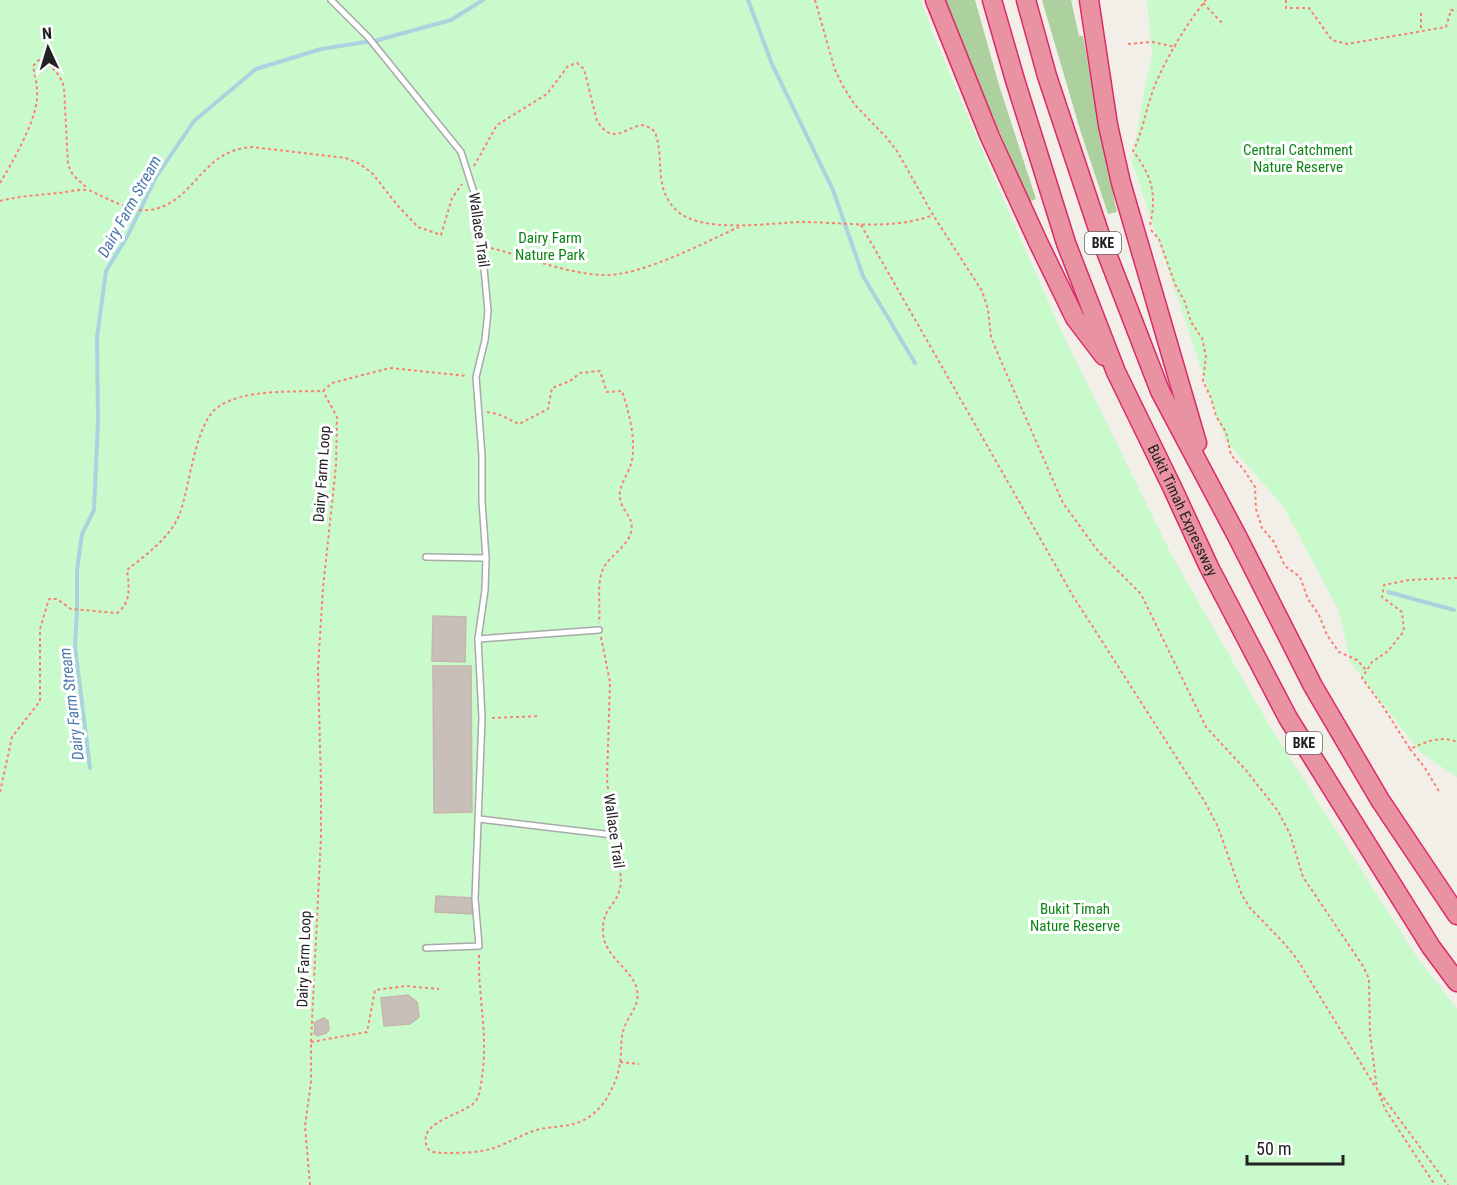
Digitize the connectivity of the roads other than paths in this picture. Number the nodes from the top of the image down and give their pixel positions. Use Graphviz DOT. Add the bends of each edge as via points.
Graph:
graph roads {
  1 [pos="331,0"];
  2 [pos="935,0"];
  3 [pos="992,0"];
  4 [pos="1026,0"];
  5 [pos="1089,0"];
  6 [pos="1116,372"];
  7 [pos="1206,477"];
  8 [pos="426,557"];
  9 [pos="486,558"];
  10 [pos="599,630"];
  11 [pos="478,639"];
  12 [pos="479,819"];
  13 [pos="613,835"];
  14 [pos="1457,915"];
  15 [pos="426,948"];
  16 [pos="1457,982"];
  1 -- 9 [label="lane, Wallace Trail" via="375,45 461,152 478,205 488,311 476,377"];
  2 -- 6 [label="highway" via="990,137 1038,242 1075,318"];
  3 -- 6 [label="highway, Bukit Timah Expressway / BKE" via="1066,243"];
  4 -- 7 [label="highway, BKE" via="1102,242 1160,391"];
  5 -- 7 [label="highway" via="1121,183"];
  6 -- 16 [label="highway, Bukit Timah Expressway / BKE" via="1209,567 1288,718 1431,947"];
  7 -- 14 [label="highway, BKE" via="1313,686 1380,800"];
  8 -- 9 [label="lane"];
  9 -- 11 [label="lane, Wallace Trail"];
  10 -- 11 [label="lane"];
  11 -- 12 [label="lane, Wallace Trail" via="482,718"];
  12 -- 13 [label="lane"];
  12 -- 15 [label="lane, Wallace Trail" via="475,899 479,946"];
}
